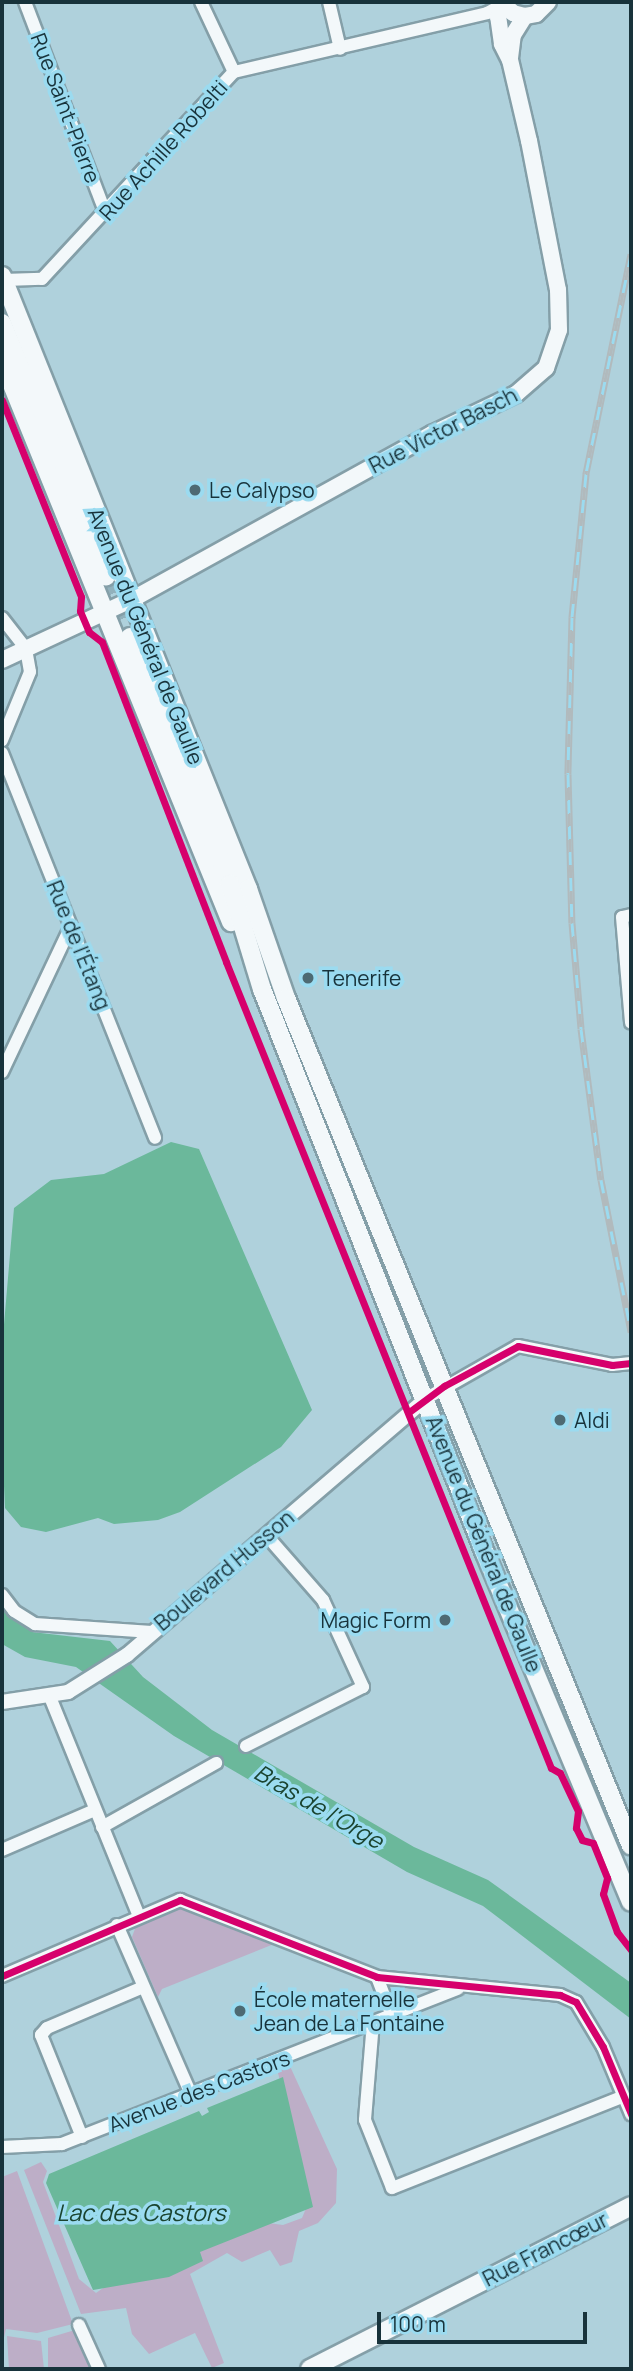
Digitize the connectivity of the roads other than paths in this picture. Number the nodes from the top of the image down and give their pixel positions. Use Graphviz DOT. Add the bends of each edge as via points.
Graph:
graph roads {
  1 [pos="25,2"];
  2 [pos="201,2"];
  3 [pos="329,2"];
  4 [pos="548,2"];
  5 [pos="503,3"];
  6 [pos="525,16"];
  7 [pos="340,49"];
  8 [pos="510,60"];
  9 [pos="234,72"];
  10 [pos="106,214"];
  11 [pos="3,278"];
  12 [pos="2,306"];
  13 [pos="2,323"];
  14 [pos="9,357"];
  15 [pos="106,577"];
  16 [pos="133,599"];
  17 [pos="103,613"];
  18 [pos="2,618"];
  19 [pos="130,637"];
  20 [pos="26,649"];
  21 [pos="2,660"];
  22 [pos="2,740"];
  23 [pos="2,753"];
  24 [pos="230,884"];
  25 [pos="627,916"];
  26 [pos="71,926"];
  27 [pos="629,949"];
  28 [pos="262,989"];
  29 [pos="286,998"];
  30 [pos="631,1023"];
  31 [pos="2,1072"];
  32 [pos="155,1138"];
  33 [pos="631,1363"];
  34 [pos="444,1386"];
  35 [pos="427,1398"];
  36 [pos="267,1536"];
  37 [pos="2,1595"];
  38 [pos="152,1632"];
  39 [pos="50,1697"];
  40 [pos="2,1702"];
  41 [pos="246,1746"];
  42 [pos="216,1763"];
  43 [pos="95,1810"];
  44 [pos="102,1827"];
  45 [pos="631,1846"];
  46 [pos="2,1850"];
  47 [pos="631,1902"];
  48 [pos="139,1916"];
  49 [pos="117,1925"];
  50 [pos="2,1976"];
  51 [pos="377,1977"];
  52 [pos="143,1987"];
  53 [pos="460,1988"];
  54 [pos="392,2016"];
  55 [pos="373,2022"];
  56 [pos="191,2094"];
  57 [pos="622,2097"];
  58 [pos="631,2114"];
  59 [pos="82,2137"];
  60 [pos="2,2147"];
  61 [pos="631,2206"];
  62 [pos="79,2325"];
  63 [pos="99,2369"];
  64 [pos="310,2369"];
  1 -- 10 [label="street, Rue Saint-Pierre"];
  2 -- 9 [label="street"];
  3 -- 7 [label="street"];
  4 -- 6 [label="main road" via="536,14"];
  5 -- 6 [label="main road"];
  5 -- 7 [label="street, Rue Achille Robelti" via="487,13"];
  5 -- 8 [label="main road, Rue Victor Basch" via="498,17"];
  6 -- 8 [label="main road, Rue Victor Basch" via="513,35"];
  7 -- 9 [label="street, Rue Achille Robelti"];
  8 -- 16 [label="main road, Rue Victor Basch" via="558,290 559,330 546,368 516,394 432,434"];
  9 -- 10 [label="street, Rue Achille Robelti"];
  10 -- 11 [label="street, Rue Achille Robelti" via="43,279"];
  11 -- 16 [label="main road, Avenue du Général de Gaulle"];
  12 -- 14 [label="main road, Avenue du Général de Gaulle"];
  13 -- 14 [label="main road, Avenue du Général de Gaulle"];
  14 -- 15 [label="main road, Avenue du Général de Gaulle"];
  14 -- 17 [label="main road, Avenue du Général de Gaulle"];
  16 -- 17 [label="main road, Rue Victor Basch"];
  16 -- 29 [label="main road, Avenue du Général de Gaulle" via="248,888"];
  17 -- 20 [label="main road, Rue Victor Basch"];
  17 -- 28 [label="main road, Avenue du Général de Gaulle"];
  18 -- 20 [label="street"];
  19 -- 24 [label="main road, Avenue du Général de Gaulle"];
  20 -- 21 [label="main road, Rue Victor Basch"];
  20 -- 22 [label="street" via="28,684"];
  23 -- 26 [label="street, Rue de l'Étang"];
  24 -- 28 [label="main road, Avenue du Général de Gaulle"];
  24 -- 29 [label="main road, Avenue du Général de Gaulle"];
  25 -- 27 [label="street"];
  26 -- 31 [label="street"];
  26 -- 32 [label="street, Rue de l'Étang"];
  27 -- 30 [label="street"];
  28 -- 35 [label="main road, Avenue du Général de Gaulle"];
  29 -- 34 [label="main road, Avenue du Général de Gaulle"];
  33 -- 34 [label="street" via="612,1365 518,1346"];
  34 -- 35 [label="street"];
  34 -- 45 [label="main road, Avenue du Général de Gaulle"];
  35 -- 36 [label="street, Boulevard Husson"];
  35 -- 47 [label="main road, Avenue du Général de Gaulle" via="485,1553"];
  36 -- 38 [label="street, Boulevard Husson"];
  36 -- 41 [label="street" via="323,1600 363,1687"];
  37 -- 38 [label="street" via="14,1611 35,1624"];
  38 -- 39 [label="street, Boulevard Husson" via="87,1683"];
  39 -- 40 [label="street, Boulevard Husson"];
  39 -- 43 [label="street"];
  42 -- 44 [label="street"];
  43 -- 44 [label="street"];
  43 -- 46 [label="street"];
  44 -- 48 [label="street"];
  48 -- 49 [label="street"];
  48 -- 51 [label="street" via="180,1900 198,1904"];
  49 -- 50 [label="street"];
  49 -- 52 [label="street"];
  51 -- 53 [label="street"];
  51 -- 54 [label="street"];
  52 -- 56 [label="street"];
  52 -- 59 [label="street" via="47,2028 41,2035"];
  53 -- 54 [label="street, Avenue des Castors"];
  53 -- 57 [label="street" via="560,1995 576,2002 603,2047"];
  54 -- 55 [label="street, Avenue des Castors"];
  55 -- 56 [label="street, Avenue des Castors"];
  55 -- 57 [label="street" via="365,2120 392,2188"];
  56 -- 59 [label="street, Avenue des Castors"];
  57 -- 58 [label="street"];
  59 -- 60 [label="street, Avenue des Castors" via="33,2148"];
  61 -- 64 [label="main road, Rue Francœur"];
  62 -- 63 [label="street"];
}
